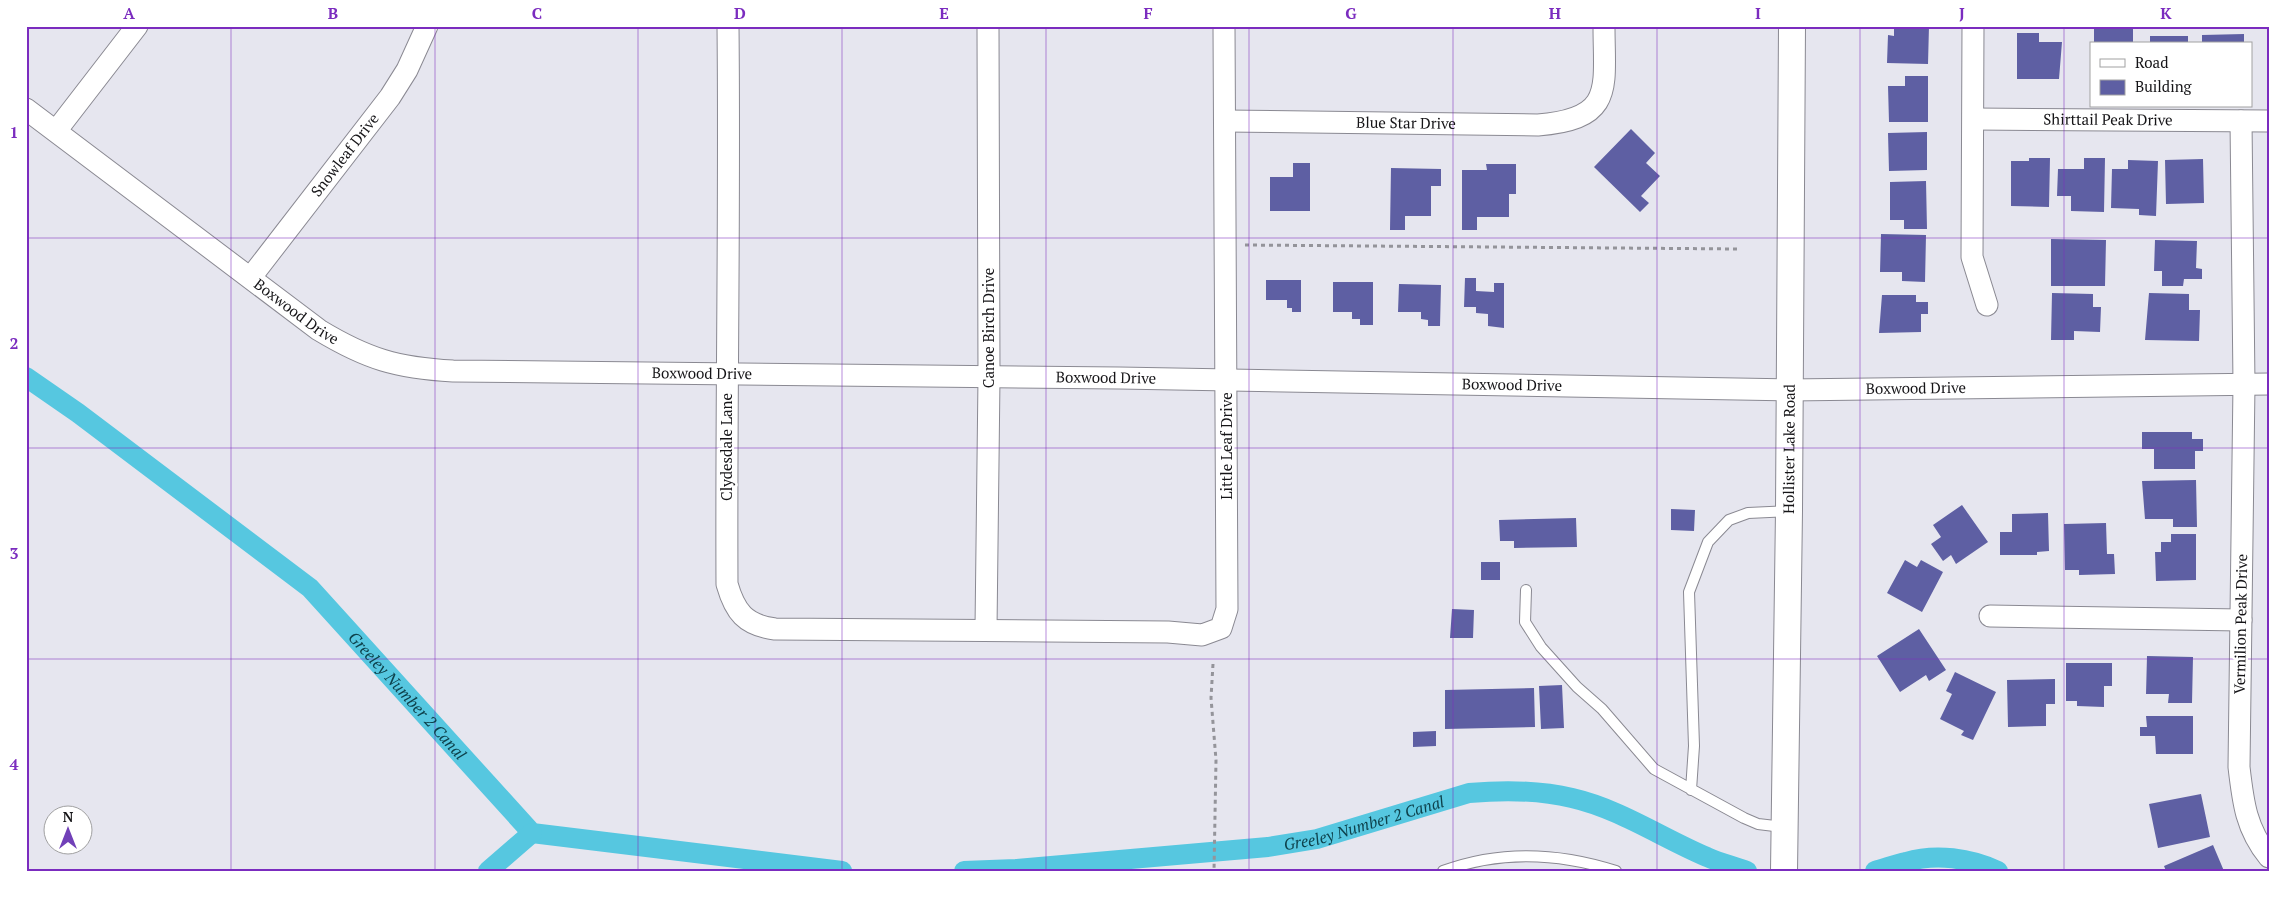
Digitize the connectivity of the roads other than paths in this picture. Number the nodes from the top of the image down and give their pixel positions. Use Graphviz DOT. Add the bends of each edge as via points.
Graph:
graph roads {
  1 [pos="137,26"];
  2 [pos="428,26"];
  3 [pos="728,26"];
  4 [pos="988,26"];
  5 [pos="1224,26"];
  6 [pos="1604,26"];
  7 [pos="1792,26"];
  8 [pos="1973,26"];
  9 [pos="26,109"];
  10 [pos="1974,120"];
  11 [pos="1225,121"];
  12 [pos="2241,121"];
  13 [pos="2269,121"];
  14 [pos="56,131"];
  15 [pos="250,277"];
  16 [pos="1987,305"];
  17 [pos="726,374"];
  18 [pos="989,378"];
  19 [pos="1227,380"];
  20 [pos="2244,384"];
  21 [pos="2269,384"];
  22 [pos="1789,390"];
  23 [pos="1789,511"];
  24 [pos="1526,590"];
  25 [pos="1990,616"];
  26 [pos="2241,620"];
  27 [pos="986,630"];
  28 [pos="1691,790"];
  29 [pos="1783,834"];
  30 [pos="2269,858"];
  31 [pos="1443,871"];
  32 [pos="1616,871"];
  33 [pos="1784,871"];
  1 -- 14 [label="street"];
  2 -- 15 [label="street, Snowleaf Drive" via="390,97"];
  3 -- 17 [label="street, Clydesdale Lane"];
  4 -- 18 [label="street, Canoe Birch Drive"];
  5 -- 11 [label="street, Little Leaf Drive"];
  6 -- 11 [label="street, Blue Star Drive" via="1605,83 1598,101 1586,113 1563,123"];
  7 -- 22 [label="street, Hollister Lake Road"];
  8 -- 10 [label="street"];
  9 -- 14 [label="street, Boxwood Drive"];
  10 -- 12 [label="street, Shirttail Peak Drive"];
  10 -- 16 [label="street" via="1972,257"];
  11 -- 19 [label="street, Little Leaf Drive"];
  12 -- 13 [label="street, Shirttail Peak Drive"];
  12 -- 20 [label="street"];
  14 -- 15 [label="street, Boxwood Drive"];
  15 -- 17 [label="street, Boxwood Drive" via="319,330 381,362 417,369"];
  17 -- 18 [label="street, Boxwood Drive"];
  17 -- 27 [label="street, Clydesdale Lane" via="727,584 733,605 746,618 760,627 775,629"];
  18 -- 19 [label="street, Boxwood Drive"];
  18 -- 27 [label="street, Canoe Birch Drive"];
  19 -- 22 [label="street, Boxwood Drive"];
  19 -- 27 [label="street, Little Leaf Drive" via="1227,609 1222,628 1202,635"];
  20 -- 21 [label="street, Boxwood Drive"];
  20 -- 22 [label="street, Boxwood Drive"];
  20 -- 26 [label="street, Vermilion Peak Drive"];
  22 -- 23 [label="street, Hollister Lake Road"];
  23 -- 28 [label="lane" via="1748,513 1729,520 1708,542 1690,592 1694,746"];
  23 -- 29 [label="street, Hollister Lake Road"];
  24 -- 28 [label="lane" via="1525,622 1540,647 1602,709 1654,770"];
  25 -- 26 [label="street"];
  26 -- 30 [label="street, Vermilion Peak Drive" via="2239,767 2244,809 2259,845"];
  28 -- 29 [label="lane"];
  29 -- 33 [label="street, Hollister Lake Road"];
  31 -- 32 [label="lane" via="1490,859 1530,856 1590,862"];
}
